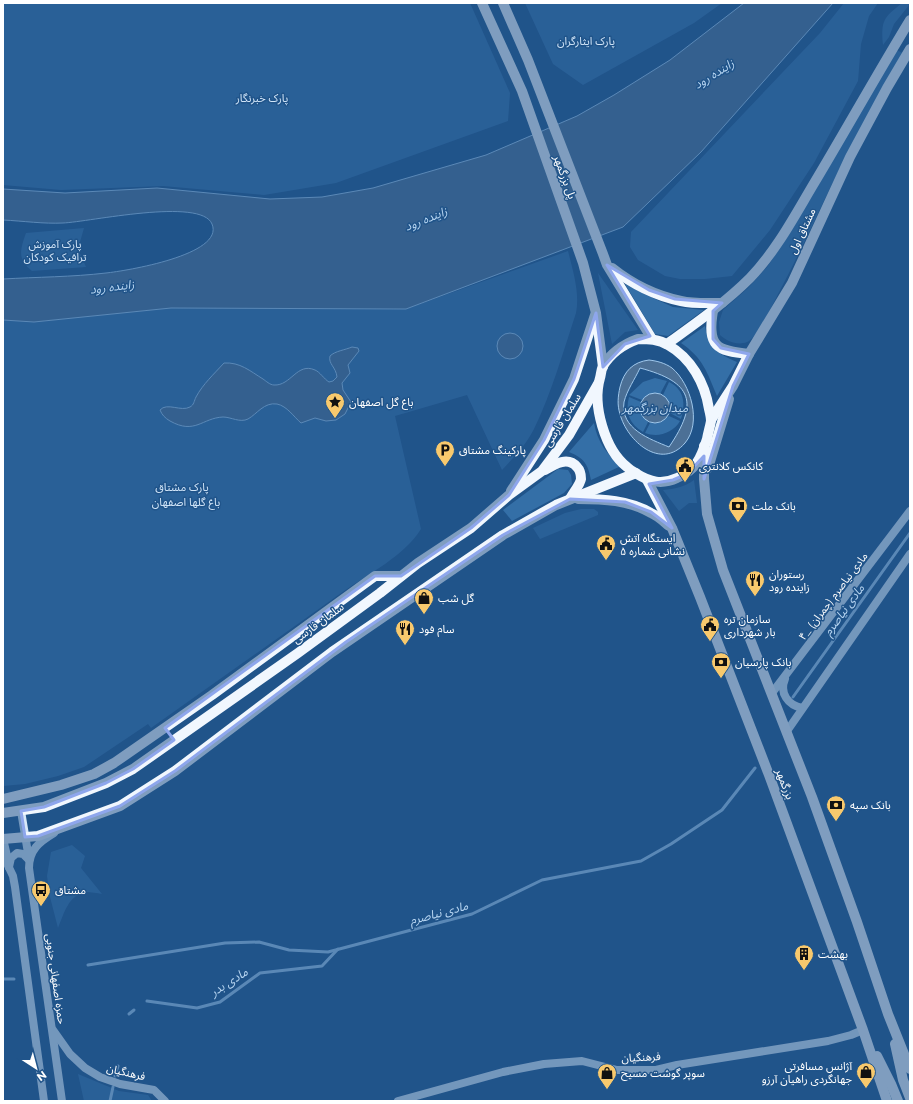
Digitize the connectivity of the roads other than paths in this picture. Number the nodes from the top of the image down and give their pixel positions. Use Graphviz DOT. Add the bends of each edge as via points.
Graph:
graph roads {
  1 [pos="482,3"];
  2 [pos="503,3"];
  3 [pos="910,20"];
  4 [pos="910,49"];
  5 [pos="607,265"];
  6 [pos="722,303"];
  7 [pos="713,311"];
  8 [pos="596,313"];
  9 [pos="652,339"];
  10 [pos="667,344"];
  11 [pos="749,354"];
  12 [pos="603,367"];
  13 [pos="598,384"];
  14 [pos="733,386"];
  15 [pos="711,420"];
  16 [pos="704,446"];
  17 [pos="542,471"];
  18 [pos="636,473"];
  19 [pos="704,479"];
  20 [pos="647,480"];
  21 [pos="509,495"];
  22 [pos="570,499"];
  23 [pos="910,511"];
  24 [pos="672,528"];
  25 [pos="910,554"];
  26 [pos="401,576"];
  27 [pos="786,676"];
  28 [pos="772,693"];
  29 [pos="802,708"];
  30 [pos="165,728"];
  31 [pos="787,731"];
  32 [pos="174,740"];
  33 [pos="3,799"];
  34 [pos="21,810"];
  35 [pos="3,813"];
  36 [pos="64,827"];
  37 [pos="26,837"];
  38 [pos="3,839"];
  39 [pos="3,855"];
  40 [pos="29,860"];
  41 [pos="9,867"];
  42 [pos="888,1014"];
  43 [pos="51,1027"];
  44 [pos="863,1030"];
  45 [pos="910,1069"];
  46 [pos="910,1098"];
  47 [pos="44,1101"];
  48 [pos="62,1101"];
  49 [pos="165,1101"];
  50 [pos="398,1101"];
  51 [pos="886,1101"];
  52 [pos="898,1101"];
  1 -- 8 [label="main road, پل بزرگمهر" via="522,91 583,263"];
  2 -- 5 [label="main road, پل بزرگمهر" via="538,83"];
  3 -- 6 [label="main road, مشتاق اول" via="773,250 750,278"];
  4 -- 11 [label="main road, مشتاق اول" via="886,88 850,157 792,283"];
  5 -- 6 [label="main road" via="649,290 682,302"];
  5 -- 9 [label="main road, پل بزرگمهر"];
  6 -- 7 [label="main road, مشتاق اول"];
  7 -- 10 [label="main road, مشتاق اول"];
  7 -- 11 [label="main road" via="710,326 713,339 721,348 730,352"];
  8 -- 12 [label="main road, پل بزرگمهر"];
  8 -- 21 [label="main road" via="571,385 544,440"];
  9 -- 10 [label="main road"];
  9 -- 12 [label="main road" via="638,339 625,344"];
  10 -- 15 [label="main road" via="681,354 702,383"];
  11 -- 14 [label="main road, مشتاق اول"];
  12 -- 13 [label="main road"];
  13 -- 17 [label="main road, سلمان فارسی" via="569,435"];
  13 -- 18 [label="main road" via="601,421 607,438 616,455"];
  14 -- 15 [label="main road, مشتاق اول"];
  14 -- 19 [label="main road"];
  15 -- 16 [label="main road"];
  16 -- 19 [label="main road, بزرگمهر"];
  16 -- 20 [label="main road" via="701,457 687,474 673,480"];
  17 -- 21 [label="main road, سلمان فارسی"];
  17 -- 22 [label="main road" via="567,461 574,464 580,471 581,480"];
  18 -- 20 [label="main road"];
  18 -- 22 [label="main road"];
  19 -- 28 [label="main road, بزرگمهر" via="707,514 724,570"];
  20 -- 24 [label="main road, بزرگمهر"];
  21 -- 26 [label="main road, سلمان فارسی" via="471,528"];
  22 -- 24 [label="main road" via="625,502 651,512"];
  22 -- 36 [label="main road" via="503,535 332,652 175,771 120,806"];
  23 -- 27 [label="street, ۴_ مادی نیاصرم (چمران)"];
  24 -- 44 [label="main road, بزرگمهر" via="769,775"];
  25 -- 29 [label="street"];
  26 -- 30 [label="main road" via="375,576"];
  26 -- 32 [label="main road, سلمان فارسی" via="298,653"];
  27 -- 28 [label="street, ۴_ مادی نیاصرم (چمران)"];
  27 -- 29 [label="street" via="783,683 785,697 795,706"];
  28 -- 31 [label="main road, بزرگمهر"];
  29 -- 31 [label="street"];
  30 -- 32 [label="main road"];
  30 -- 33 [label="main road" via="94,774"];
  31 -- 42 [label="main road, بزرگمهر"];
  32 -- 34 [label="main road, سلمان فارسی" via="134,769 106,783 44,807"];
  34 -- 35 [label="main road, سلمان فارسی"];
  34 -- 37 [label="street, حمزه اصفهانی جنوبی"];
  36 -- 37 [label="main road" via="38,836"];
  36 -- 40 [label="street" via="38,845"];
  37 -- 38 [label="main road"];
  37 -- 40 [label="street, حمزه اصفهانی جنوبی"];
  38 -- 41 [label="street"];
  39 -- 41 [label="street"];
  40 -- 41 [label="street" via="23,854 17,853 10,858"];
  40 -- 43 [label="street, حمزه اصفهانی جنوبی"];
  41 -- 47 [label="street" via="20,919"];
  42 -- 45 [label="main road, بزرگمهر"];
  42 -- 46 [label="main road, بزرگمهر" via="903,1080"];
  43 -- 48 [label="street, حمزه اصفهانی جنوبی"];
  43 -- 49 [label="street, فرهنگیان" via="70,1054 85,1068 120,1084 154,1090"];
  44 -- 50 [label="street, فرهنگیان" via="828,1041 656,1070 617,1070 582,1061 536,1066 503,1072"];
  44 -- 51 [label="main road, بزرگمهر"];
  44 -- 52 [label="main road" via="892,1084"];
}
